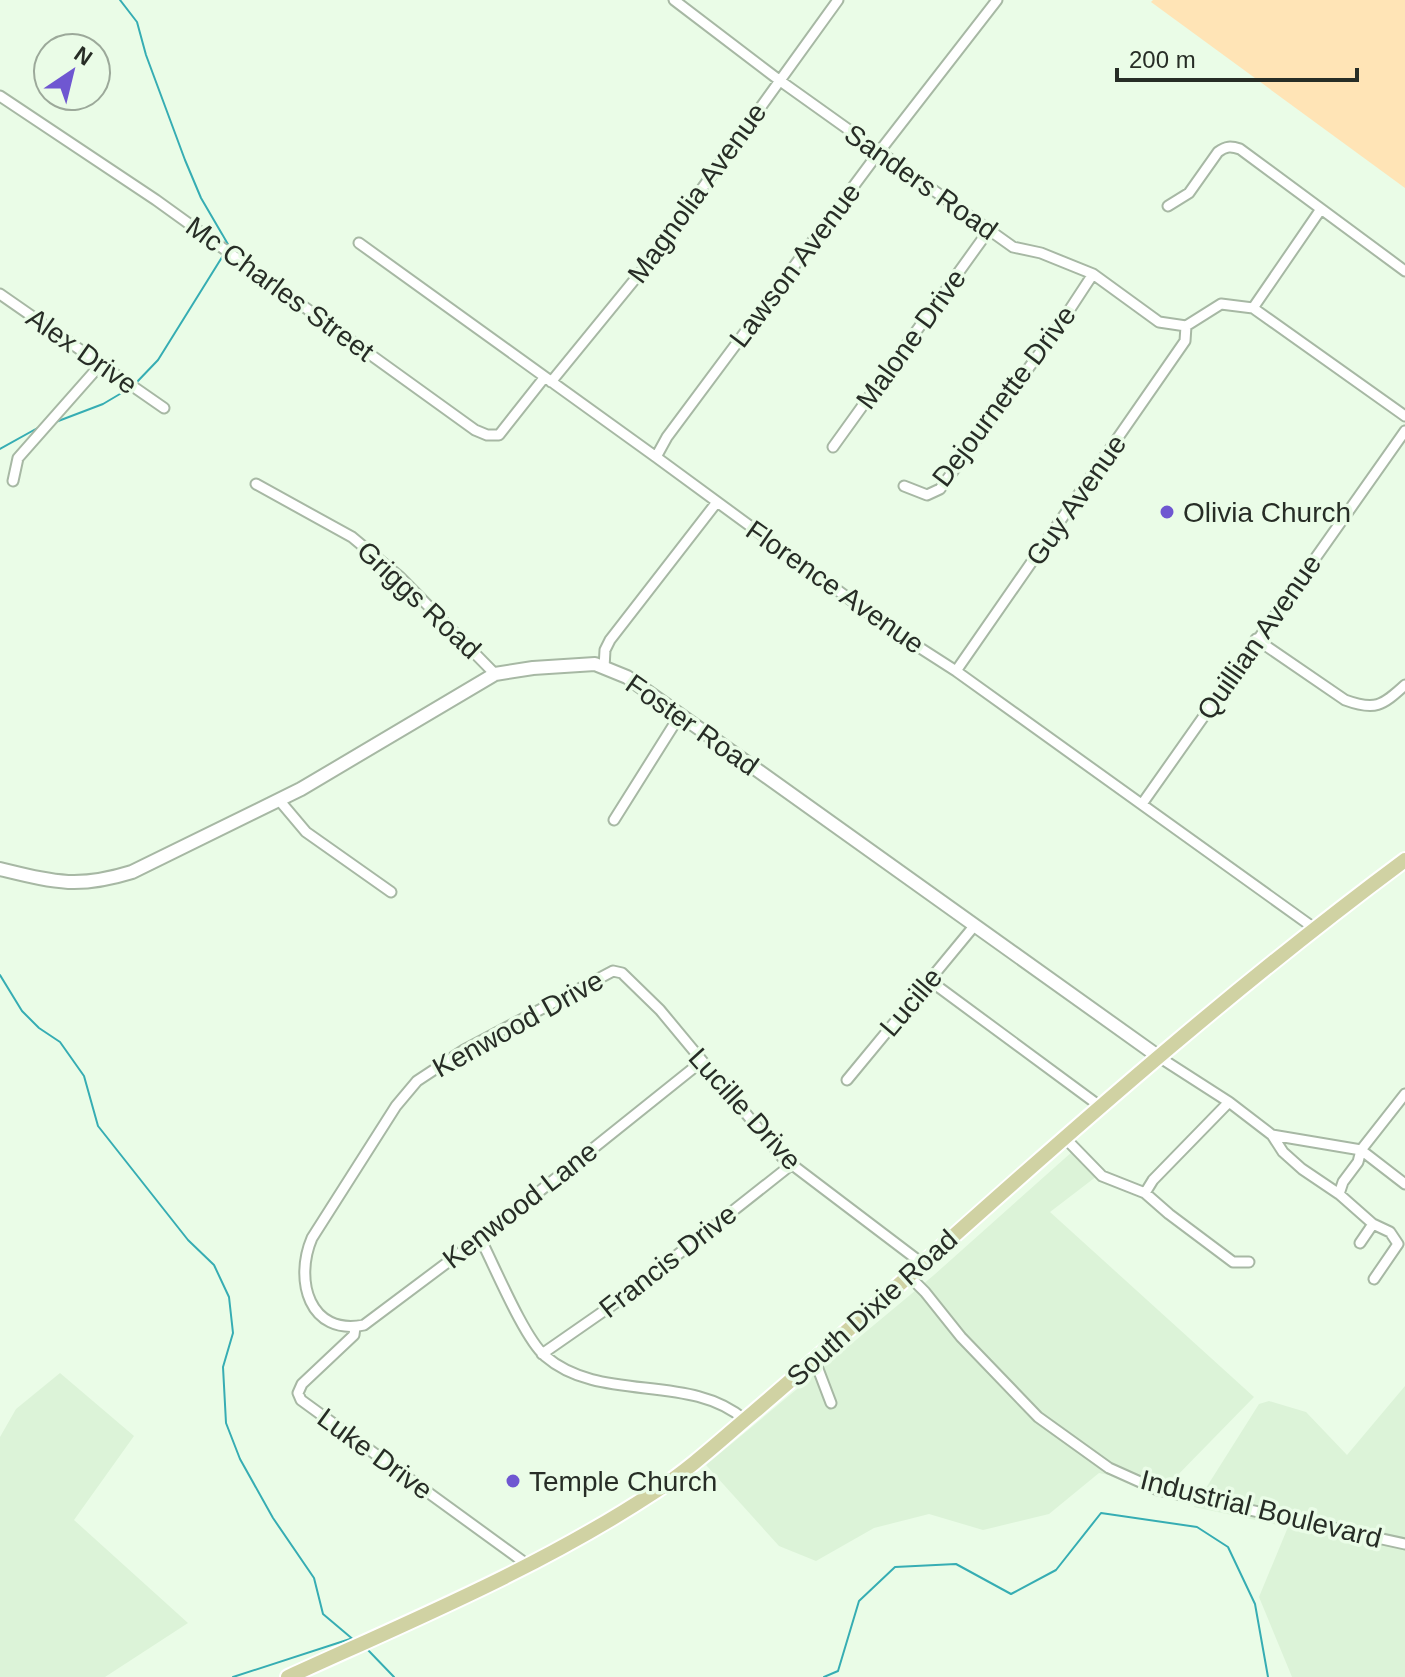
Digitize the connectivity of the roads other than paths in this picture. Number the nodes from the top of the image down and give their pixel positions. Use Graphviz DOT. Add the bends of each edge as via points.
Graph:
graph roads {
  1 [pos="674,0"];
  2 [pos="838,0"];
  3 [pos="997,0"];
  4 [pos="779,80"];
  5 [pos="0,96"];
  6 [pos="879,152"];
  7 [pos="1168,206"];
  8 [pos="1321,209"];
  9 [pos="989,230"];
  10 [pos="359,243"];
  11 [pos="1405,271"];
  12 [pos="1093,274"];
  13 [pos="0,294"];
  14 [pos="1253,308"];
  15 [pos="1186,326"];
  16 [pos="101,364"];
  17 [pos="547,380"];
  18 [pos="164,408"];
  19 [pos="1405,416"];
  20 [pos="1405,431"];
  21 [pos="833,447"];
  22 [pos="656,457"];
  23 [pos="13,481"];
  24 [pos="256,484"];
  25 [pos="904,486"];
  26 [pos="717,502"];
  27 [pos="1256,639"];
  28 [pos="604,668"];
  29 [pos="956,671"];
  30 [pos="495,674"];
  31 [pos="1405,685"];
  32 [pos="680,715"];
  33 [pos="279,800"];
  34 [pos="1142,804"];
  35 [pos="614,820"];
  36 [pos="1405,860"];
  37 [pos="0,869"];
  38 [pos="391,892"];
  39 [pos="975,925"];
  40 [pos="1314,928"];
  41 [pos="616,971"];
  42 [pos="929,980"];
  43 [pos="1159,1057"];
  44 [pos="701,1062"];
  45 [pos="847,1080"];
  46 [pos="1405,1094"];
  47 [pos="1229,1102"];
  48 [pos="1101,1107"];
  49 [pos="1272,1135"];
  50 [pos="1066,1139"];
  51 [pos="1361,1150"];
  52 [pos="791,1165"];
  53 [pos="1405,1184"];
  54 [pos="1145,1193"];
  55 [pos="1339,1194"];
  56 [pos="1373,1224"];
  57 [pos="480,1238"];
  58 [pos="1360,1243"];
  59 [pos="1249,1262"];
  60 [pos="923,1264"];
  61 [pos="910,1277"];
  62 [pos="1374,1279"];
  63 [pos="355,1327"];
  64 [pos="542,1354"];
  65 [pos="815,1361"];
  66 [pos="831,1403"];
  67 [pos="745,1420"];
  68 [pos="1405,1544"];
  69 [pos="525,1566"];
  70 [pos="288,1677"];
  1 -- 4 [label="street, Sanders Road"];
  2 -- 4 [label="street, Magnolia Avenue"];
  3 -- 6 [label="street, Lawson Avenue"];
  4 -- 6 [label="street, Sanders Road"];
  4 -- 17 [label="street, Magnolia Avenue" via="649,262"];
  5 -- 17 [label="street, Mc Charles Street" via="156,200 475,430 499,435"];
  6 -- 9 [label="street, Sanders Road"];
  6 -- 22 [label="street, Lawson Avenue"];
  7 -- 8 [label="street" via="1189,193 1218,152 1232,146"];
  8 -- 11 [label="street"];
  8 -- 14 [label="street"];
  9 -- 12 [label="street, Sanders Road" via="1013,247"];
  9 -- 21 [label="street, Malone Drive"];
  10 -- 17 [label="street, Florence Avenue"];
  12 -- 15 [label="street, Sanders Road" via="1159,322"];
  12 -- 25 [label="street, Dejournette Drive" via="940,489 927,495"];
  13 -- 16 [label="street, Alex Drive"];
  14 -- 15 [label="street" via="1221,304"];
  14 -- 19 [label="street"];
  15 -- 29 [label="street, Guy Avenue" via="1178,352"];
  16 -- 18 [label="street, Alex Drive"];
  16 -- 23 [label="street" via="18,458"];
  17 -- 22 [label="street, Florence Avenue"];
  20 -- 27 [label="street, Quillian Avenue"];
  22 -- 26 [label="street, Florence Avenue"];
  24 -- 30 [label="street, Griggs Road" via="352,537 400,577"];
  26 -- 28 [label="street" via="610,640"];
  26 -- 29 [label="street, Florence Avenue"];
  27 -- 31 [label="street" via="1360,706 1382,704"];
  27 -- 34 [label="street, Quillian Avenue"];
  28 -- 30 [label="street, Foster Road" via="580,664"];
  28 -- 32 [label="street, Foster Road" via="627,677"];
  29 -- 34 [label="street, Florence Avenue"];
  30 -- 33 [label="street, Foster Road"];
  32 -- 35 [label="street"];
  32 -- 39 [label="street, Foster Road"];
  33 -- 37 [label="street, Foster Road" via="109,879 70,884"];
  33 -- 38 [label="street" via="306,832"];
  34 -- 40 [label="street, Florence Avenue"];
  36 -- 40 [label="main road, South Dixie Road"];
  39 -- 42 [label="street, Lucille"];
  39 -- 43 [label="street, Foster Road"];
  40 -- 43 [label="main road, South Dixie Road"];
  41 -- 44 [label="street, Lucille Drive" via="660,1010"];
  41 -- 63 [label="street, Kenwood Drive" via="464,1050 417,1081 396,1106 305,1253 309,1300 331,1322"];
  42 -- 45 [label="street, Lucille"];
  42 -- 48 [label="street"];
  43 -- 47 [label="street"];
  43 -- 48 [label="main road, South Dixie Road"];
  44 -- 52 [label="street, Lucille Drive"];
  44 -- 57 [label="street, Kenwood Lane"];
  46 -- 51 [label="street"];
  47 -- 49 [label="street"];
  47 -- 54 [label="street"];
  48 -- 50 [label="main road, South Dixie Road"];
  49 -- 51 [label="street"];
  49 -- 55 [label="street" via="1283,1152"];
  50 -- 54 [label="street" via="1102,1176"];
  50 -- 60 [label="main road, South Dixie Road"];
  51 -- 53 [label="street"];
  51 -- 55 [label="street"];
  52 -- 60 [label="street, Lucille Drive"];
  52 -- 64 [label="street, Francis Drive" via="624,1297"];
  54 -- 59 [label="street" via="1233,1262"];
  55 -- 56 [label="street"];
  56 -- 58 [label="street"];
  56 -- 62 [label="street" via="1390,1232 1398,1244"];
  57 -- 63 [label="street, Kenwood Lane"];
  57 -- 64 [label="street"];
  60 -- 61 [label="main road, South Dixie Road"];
  61 -- 65 [label="main road, South Dixie Road"];
  61 -- 68 [label="street, Industrial Boulevard" via="1038,1417 1109,1468 1158,1490"];
  63 -- 69 [label="street, Luke Drive" via="354,1335 302,1384 301,1400"];
  64 -- 67 [label="street" via="579,1377 700,1397 733,1409"];
  65 -- 66 [label="street"];
  65 -- 67 [label="main road, South Dixie Road"];
  67 -- 69 [label="main road, South Dixie Road" via="658,1489"];
  69 -- 70 [label="main road, South Dixie Road"];
}
